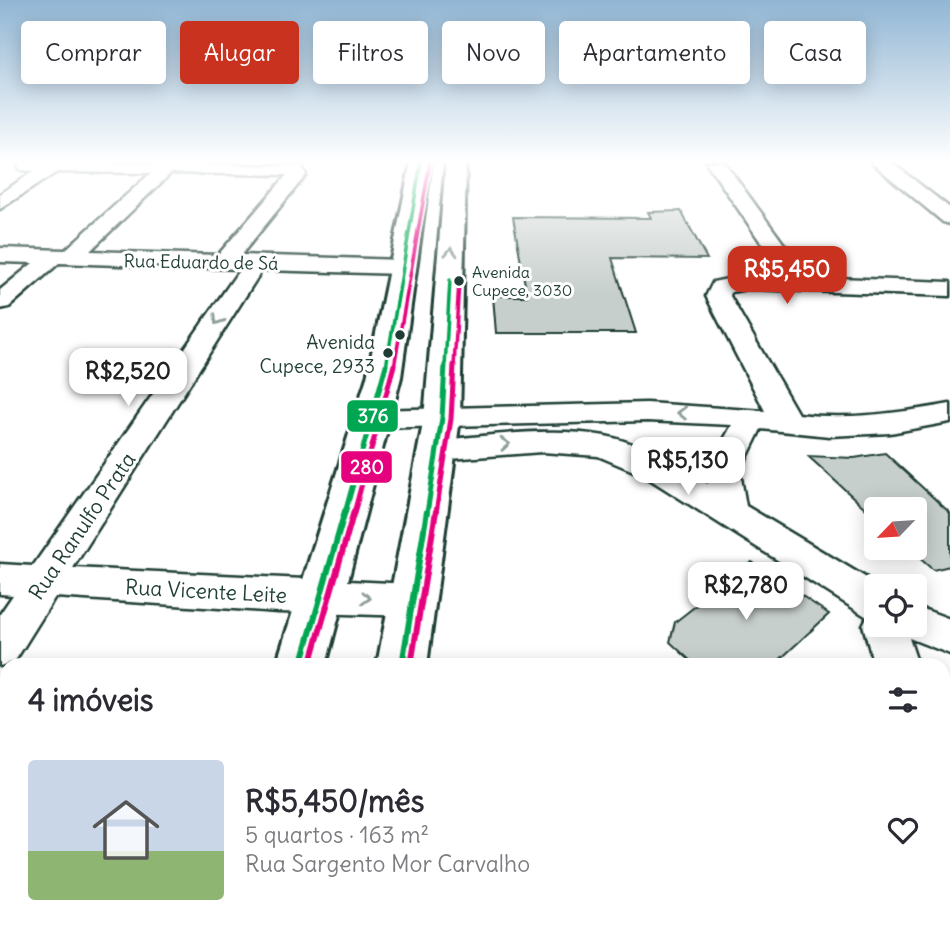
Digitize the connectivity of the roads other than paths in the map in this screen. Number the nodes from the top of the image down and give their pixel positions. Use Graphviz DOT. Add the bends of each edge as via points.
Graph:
graph roads {
  1 [pos="123,205"];
  2 [pos="271,205"];
  3 [pos="414,205"];
  4 [pos="453,205"];
  5 [pos="746,205"];
  6 [pos="934,205"];
  7 [pos="950,218"];
  8 [pos="0,255"];
  9 [pos="61,258"];
  10 [pos="224,262"];
  11 [pos="255,263"];
  12 [pos="403,267"];
  13 [pos="801,284"];
  14 [pos="950,289"];
  15 [pos="0,302"];
  16 [pos="606,412"];
  17 [pos="950,412"];
  18 [pos="373,419"];
  19 [pos="750,420"];
  20 [pos="788,424"];
  21 [pos="439,434"];
  22 [pos="603,446"];
  23 [pos="655,467"];
  24 [pos="723,472"];
  25 [pos="729,512"];
  26 [pos="0,579"];
  27 [pos="45,582"];
  28 [pos="319,595"];
  29 [pos="864,596"];
  30 [pos="412,600"];
  31 [pos="927,628"];
  32 [pos="888,637"];
  33 [pos="950,637"];
  34 [pos="0,648"];
  35 [pos="304,658"];
  36 [pos="403,658"];
  37 [pos="894,658"];
  1 -- 9 [label="street"];
  2 -- 10 [label="street"];
  3 -- 12 [label="main road"];
  21 -- 4 [label="main road, one-way"];
  5 -- 13 [label="street"];
  6 -- 7 [label="street"];
  8 -- 9 [label="street, Rua Eduardo de Sá"];
  9 -- 10 [label="street, Rua Eduardo de Sá"];
  9 -- 15 [label="street"];
  10 -- 11 [label="street, Rua Eduardo de Sá"];
  11 -- 12 [label="street, Rua Eduardo de Sá"];
  11 -- 27 [label="street, Rua Ranulfo Prata, one-way"];
  12 -- 18 [label="main road"];
  13 -- 14 [label="street"];
  13 -- 20 [label="street" via="731,283 721,287 718,296"];
  19 -- 16 [label="street, one-way" via="711,414"];
  16 -- 21 [label="street"];
  16 -- 22 [label="street" via="590,425"];
  17 -- 20 [label="street" via="890,424"];
  18 -- 21 [label="street"];
  18 -- 28 [label="main road"];
  19 -- 20 [label="street"];
  19 -- 24 [label="street"];
  21 -- 22 [label="street, one-way"];
  21 -- 30 [label="main road"];
  22 -- 23 [label="street"];
  23 -- 24 [label="street"];
  23 -- 25 [label="street"];
  24 -- 25 [label="street"];
  25 -- 29 [label="street"];
  26 -- 27 [label="street, Rua Vicente Leite"];
  27 -- 28 [label="street, Rua Vicente Leite"];
  27 -- 34 [label="street, Rua Ranulfo Prata"];
  28 -- 30 [label="street, Rua Vicente Leite, one-way"];
  28 -- 35 [label="main road"];
  30 -- 36 [label="main road"];
  31 -- 33 [label="street"];
  32 -- 37 [label="street"];
}
